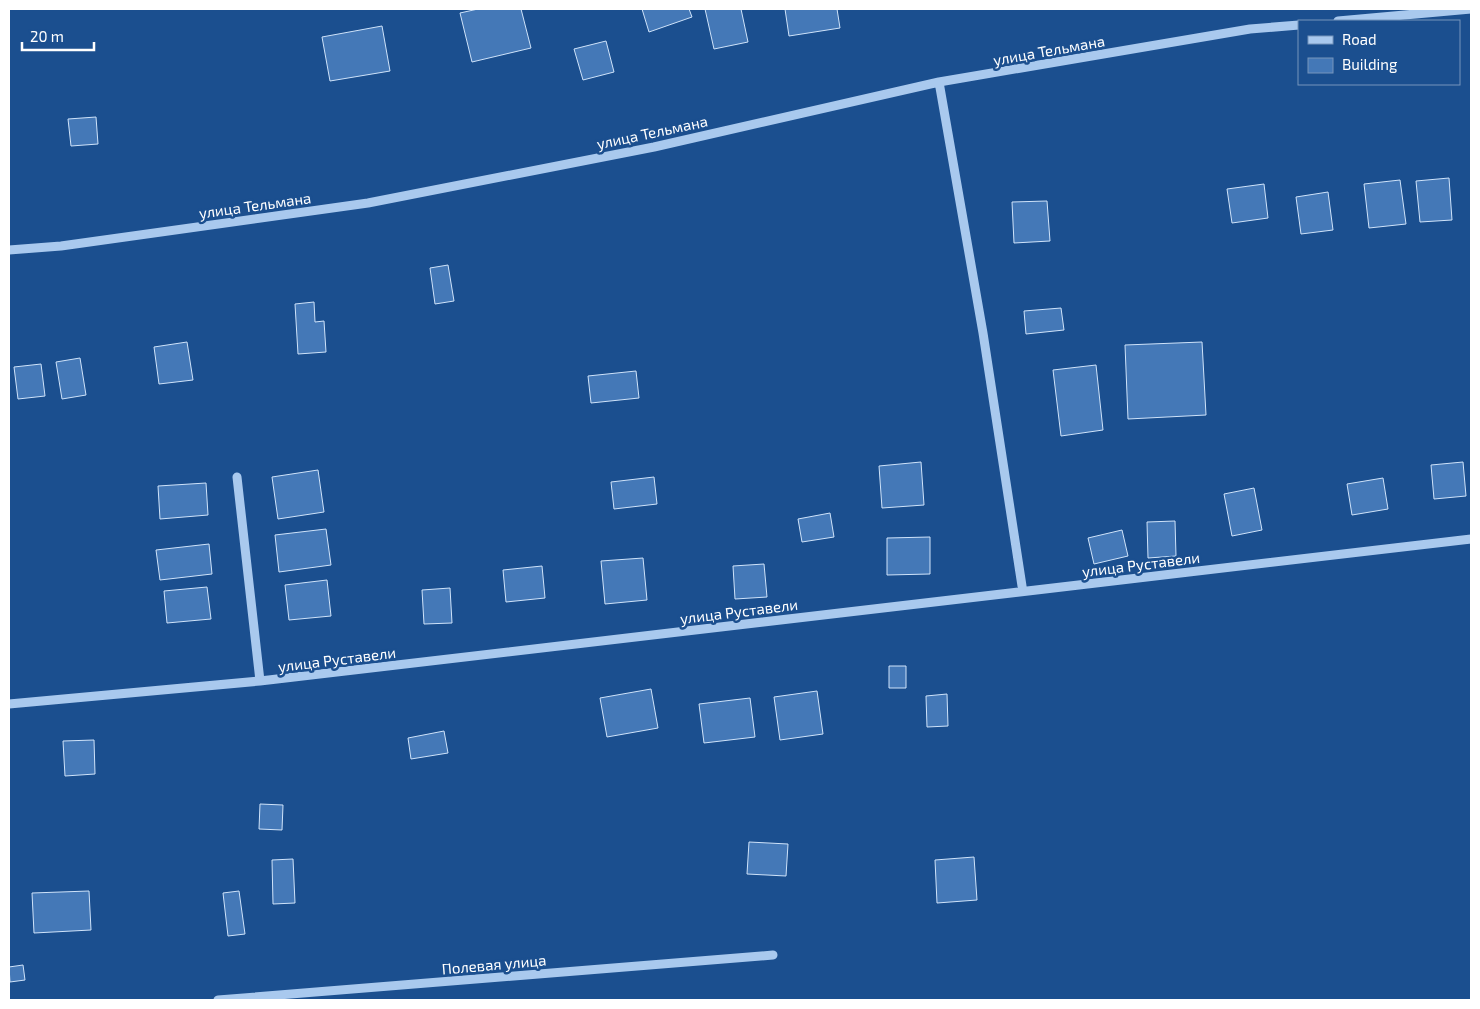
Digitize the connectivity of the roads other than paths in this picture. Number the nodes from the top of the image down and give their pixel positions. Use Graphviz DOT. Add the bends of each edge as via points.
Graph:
graph roads {
  1 [pos="1471,9"];
  2 [pos="1349,20"];
  3 [pos="1298,25"];
  4 [pos="939,82"];
  5 [pos="9,250"];
  6 [pos="237,477"];
  7 [pos="1471,539"];
  8 [pos="1022,586"];
  9 [pos="260,681"];
  10 [pos="9,704"];
  11 [pos="773,955"];
  12 [pos="218,1000"];
  1 -- 2 [label="street"];
  3 -- 4 [label="street, улица Тельмана" via="1250,29"];
  4 -- 5 [label="street, улица Тельмана" via="654,147 368,203 61,246"];
  4 -- 8 [label="street" via="983,333"];
  6 -- 9 [label="street"];
  7 -- 9 [label="street, улица Руставели"];
  9 -- 10 [label="street, улица Руставели"];
  11 -- 12 [label="street, Полевая улица"];
}
